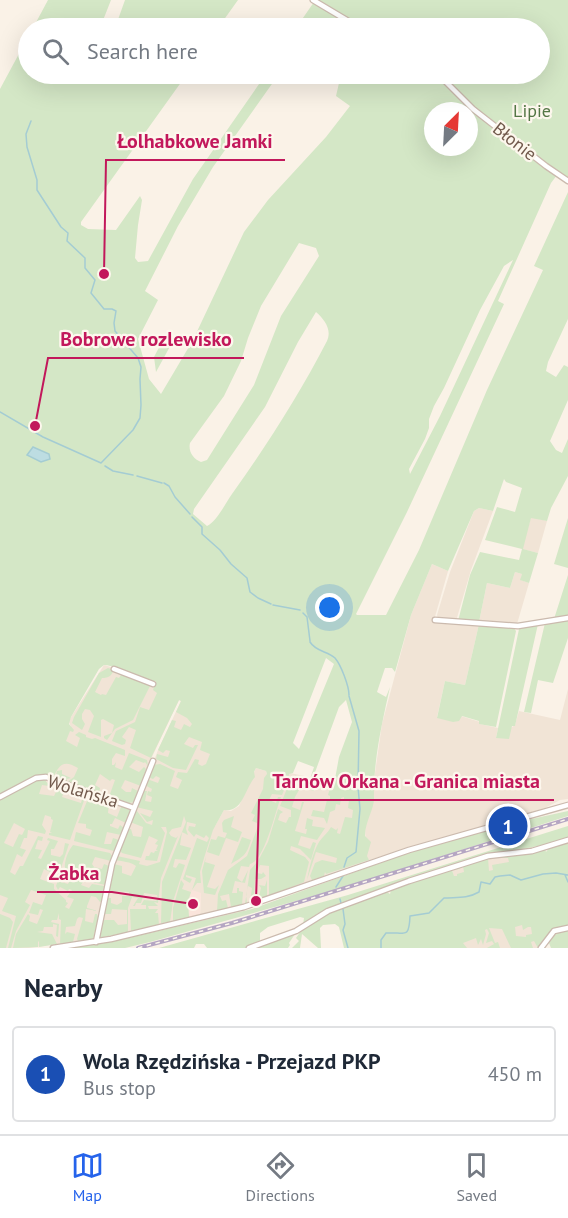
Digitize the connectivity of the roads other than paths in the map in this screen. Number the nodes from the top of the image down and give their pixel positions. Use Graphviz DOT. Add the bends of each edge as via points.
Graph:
graph roads {
  1 [pos="312,0"];
  2 [pos="343,18"];
  3 [pos="448,84"];
  4 [pos="568,181"];
  5 [pos="568,618"];
  6 [pos="435,620"];
  7 [pos="114,669"];
  8 [pos="153,684"];
  9 [pos="153,761"];
  10 [pos="0,797"];
  11 [pos="568,805"];
  12 [pos="134,808"];
  13 [pos="568,840"];
  14 [pos="568,928"];
  15 [pos="96,942"];
  16 [pos="53,948"];
  17 [pos="249,948"];
  18 [pos="541,948"];
  1 -- 2 [label="street"];
  3 -- 4 [label="street, Błonie" via="473,109"];
  5 -- 6 [label="street" via="518,626"];
  7 -- 8 [label="street"];
  9 -- 12 [label="street"];
  10 -- 12 [label="street, Wolańska" via="36,778 46,777"];
  11 -- 15 [label="street" via="409,850 244,908"];
  12 -- 15 [label="street" via="112,864"];
  13 -- 17 [label="street" via="532,851 488,856 392,888 328,911 296,931"];
  14 -- 18 [label="street" via="554,931"];
  15 -- 16 [label="street"];
}
